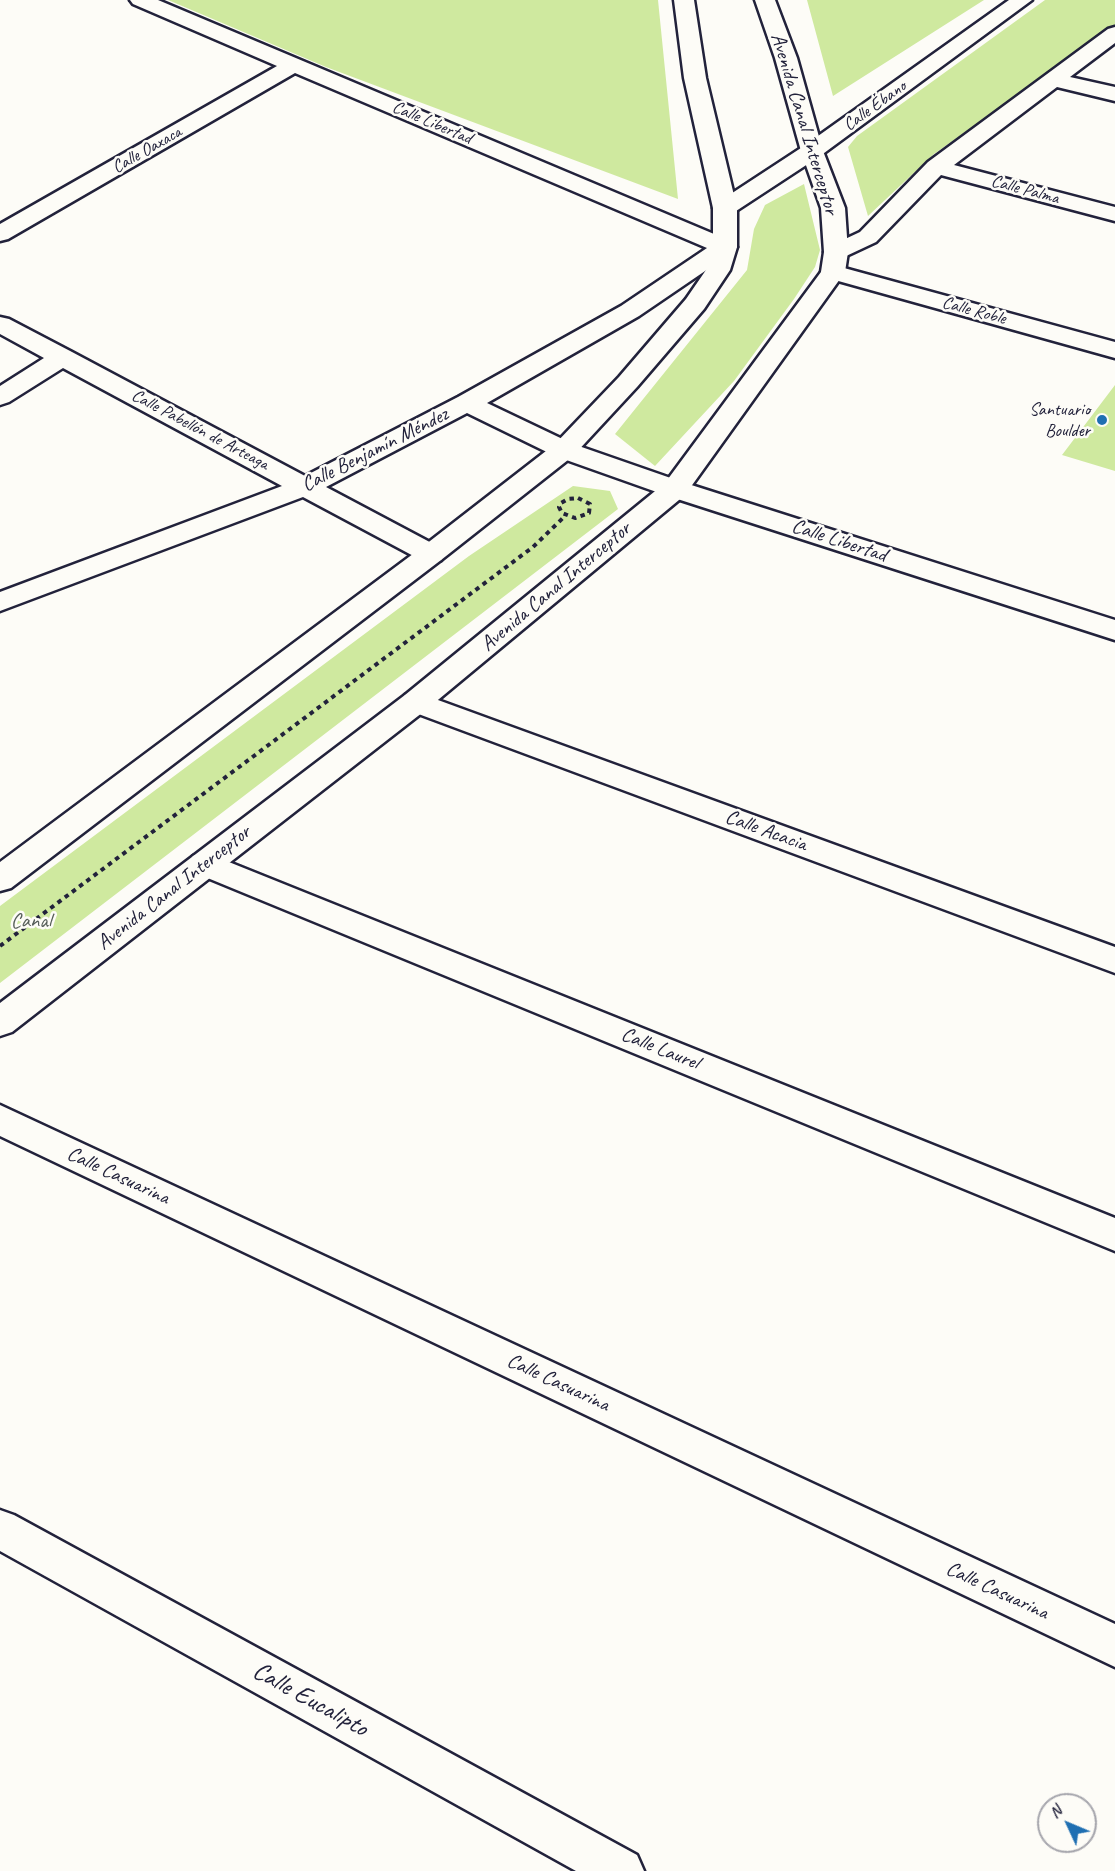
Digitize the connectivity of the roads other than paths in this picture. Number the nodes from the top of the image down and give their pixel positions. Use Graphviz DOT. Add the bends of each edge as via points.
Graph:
graph roads {
  1 [pos="140,0"];
  2 [pos="684,0"];
  3 [pos="765,0"];
  4 [pos="1022,0"];
  5 [pos="1115,33"];
  6 [pos="294,65"];
  7 [pos="1053,79"];
  8 [pos="1115,94"];
  9 [pos="812,151"];
  10 [pos="936,167"];
  11 [pos="725,208"];
  12 [pos="1115,213"];
  13 [pos="0,234"];
  14 [pos="725,247"];
  15 [pos="834,262"];
  16 [pos="0,324"];
  17 [pos="1115,350"];
  18 [pos="63,357"];
  19 [pos="0,397"];
  20 [pos="467,404"];
  21 [pos="564,450"];
  22 [pos="304,487"];
  23 [pos="675,489"];
  24 [pos="431,554"];
  25 [pos="0,602"];
  26 [pos="1115,630"];
  27 [pos="416,702"];
  28 [pos="204,864"];
  29 [pos="0,879"];
  30 [pos="1115,960"];
  31 [pos="0,1022"];
  32 [pos="0,1120"];
  33 [pos="1115,1235"];
  34 [pos="0,1529"];
  35 [pos="1115,1646"];
  36 [pos="621,1871"];
  1 -- 6 [label="street, Calle Libertad"];
  2 -- 11 [label="street" via="695,78"];
  3 -- 9 [label="street, Avenida Canal Interceptor"];
  4 -- 9 [label="street, Calle Ébano"];
  5 -- 7 [label="street"];
  6 -- 13 [label="street, Calle Oaxaca"];
  6 -- 14 [label="street, Calle Libertad"];
  7 -- 8 [label="street"];
  7 -- 10 [label="street"];
  9 -- 11 [label="street, Calle Ébano"];
  9 -- 15 [label="street, Avenida Canal Interceptor" via="833,208"];
  10 -- 12 [label="street, Calle Palma"];
  10 -- 15 [label="street" via="868,237"];
  11 -- 14 [label="street"];
  14 -- 20 [label="street, Calle Benjamín Méndez" via="630,311"];
  14 -- 21 [label="street" via="718,270 695,304"];
  15 -- 17 [label="street, Calle Roble"];
  15 -- 23 [label="street, Avenida Canal Interceptor"];
  16 -- 18 [label="street, Calle Pabellón de Arteaga"];
  18 -- 19 [label="street"];
  18 -- 22 [label="street, Calle Pabellón de Arteaga"];
  20 -- 21 [label="street, Calle Libertad"];
  20 -- 22 [label="street, Calle Benjamín Méndez"];
  21 -- 23 [label="street, Calle Libertad"];
  21 -- 24 [label="street"];
  22 -- 24 [label="street, Calle Pabellón de Arteaga"];
  22 -- 25 [label="street, Calle Benjamín Méndez"];
  23 -- 26 [label="street, Calle Libertad"];
  23 -- 27 [label="street, Avenida Canal Interceptor"];
  24 -- 29 [label="street"];
  27 -- 28 [label="street, Avenida Canal Interceptor"];
  27 -- 30 [label="street, Calle Acacia"];
  28 -- 31 [label="street, Avenida Canal Interceptor"];
  28 -- 33 [label="street, Calle Laurel"];
  32 -- 35 [label="street, Calle Casuarina"];
  34 -- 36 [label="street, Calle Eucalipto"];
}
